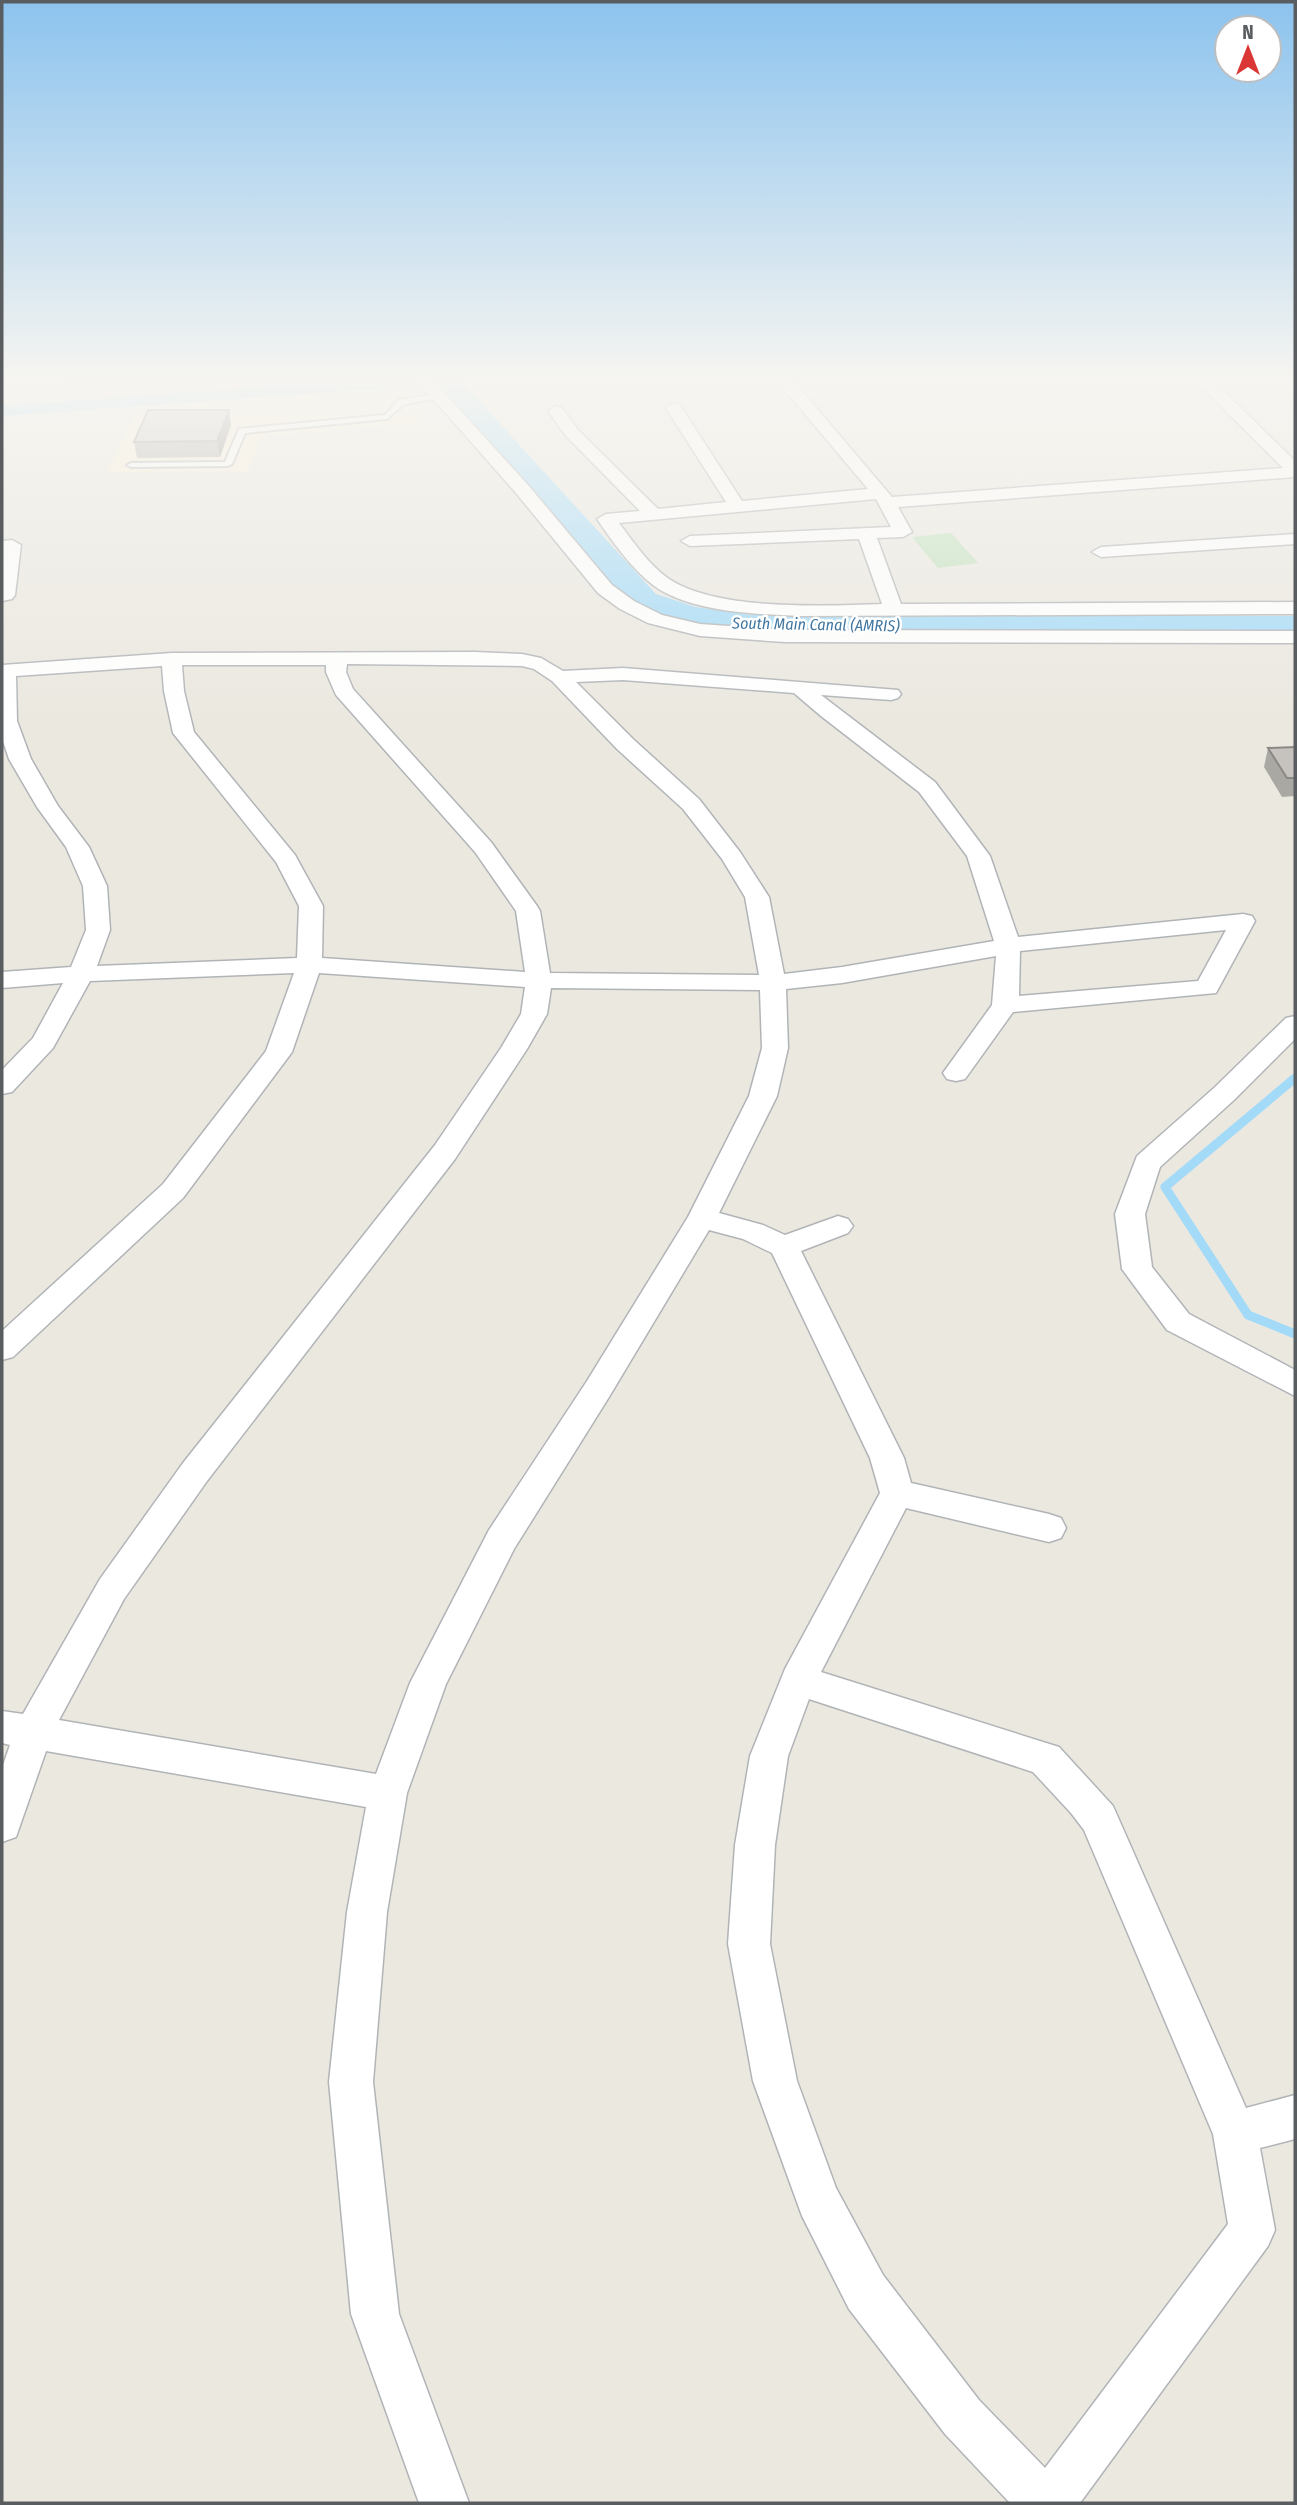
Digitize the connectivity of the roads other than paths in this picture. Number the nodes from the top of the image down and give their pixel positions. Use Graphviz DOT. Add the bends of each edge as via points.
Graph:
graph roads {
  1 [pos="525,493"];
  2 [pos="632,493"];
  3 [pos="729,493"];
  4 [pos="880,493"];
  5 [pos="967,493"];
  6 [pos="884,498"];
  7 [pos="737,506"];
  8 [pos="653,514"];
  9 [pos="866,533"];
  10 [pos="1295,539"];
  11 [pos="690,541"];
  12 [pos="2,546"];
  13 [pos="1101,552"];
  14 [pos="2,595"];
  15 [pos="1295,608"];
  16 [pos="893,610"];
  17 [pos="1295,637"];
  18 [pos="337,658"];
  19 [pos="172,659"];
  20 [pos="4,670"];
  21 [pos="559,677"];
  22 [pos="801,688"];
  23 [pos="891,694"];
  24 [pos="1008,945"];
  25 [pos="309,965"];
  26 [pos="81,974"];
  27 [pos="2,980"];
  28 [pos="539,980"];
  29 [pos="773,983"];
  30 [pos="1004,1005"];
  31 [pos="1295,1024"];
  32 [pos="956,1073"];
  33 [pos="2,1086"];
  34 [pos="702,1219"];
  35 [pos="838,1226"];
  36 [pos="784,1246"];
  37 [pos="2,1349"];
  38 [pos="1295,1384"];
  39 [pos="897,1493"];
  40 [pos="1049,1528"];
  41 [pos="798,1680"];
  42 [pos="17,1729"];
  43 [pos="388,1793"];
  44 [pos="2,1824"];
  45 [pos="1295,2117"];
  46 [pos="1235,2133"];
  47 [pos="444,2503"];
  48 [pos="1047,2503"];
  1 -- 17 [label="street" via="605,589 655,619 700,631 772,636"];
  2 -- 8 [label="street"];
  3 -- 7 [label="street"];
  4 -- 6 [label="street"];
  5 -- 6 [label="street"];
  6 -- 7 [label="street"];
  6 -- 9 [label="street" via="903,532"];
  7 -- 8 [label="street"];
  8 -- 16 [label="street" via="606,519 669,587 733,606"];
  9 -- 11 [label="street"];
  9 -- 16 [label="street"];
  10 -- 13 [label="street"];
  12 -- 14 [label="street" via="12,545"];
  15 -- 16 [label="street"];
  18 -- 19 [label="street"];
  18 -- 21 [label="street" via="522,660 541,664"];
  18 -- 28 [label="street" via="343,691 483,847 528,911"];
  19 -- 20 [label="street"];
  19 -- 25 [label="street" via="184,733 288,860 311,906"];
  20 -- 26 [label="street" via="6,722 20,759 77,847 95,886 98,930"];
  21 -- 22 [label="street" via="623,674"];
  21 -- 29 [label="street" via="691,804 732,857 757,897"];
  22 -- 23 [label="street"];
  22 -- 24 [label="street" via="927,787 978,856"];
  24 -- 29 [label="street"];
  24 -- 30 [label="street" via="1009,986"];
  24 -- 30 [label="street" via="1243,921 1213,995"];
  25 -- 26 [label="street"];
  25 -- 28 [label="street"];
  25 -- 37 [label="street" via="279,1052 173,1191"];
  26 -- 27 [label="street"];
  26 -- 33 [label="street" via="44,1042"];
  28 -- 29 [label="street"];
  28 -- 42 [label="street" via="534,1014 453,1141 195,1472"];
  29 -- 34 [label="street" via="775,1048 763,1096"];
  30 -- 32 [label="street"];
  31 -- 38 [label="street" via="1147,1163 1130,1214 1137,1269 1178,1322"];
  34 -- 36 [label="street" via="753,1232"];
  34 -- 43 [label="street" via="501,1540 428,1683"];
  35 -- 36 [label="street"];
  36 -- 39 [label="street" via="887,1458"];
  39 -- 40 [label="street"];
  39 -- 41 [label="street"];
  41 -- 46 [label="street" via="1046,1759 1099,1819"];
  41 -- 48 [label="street" via="769,1756 755,1845 749,1944 775,2081 817,2200 866,2292 962,2417"];
  42 -- 43 [label="street"];
  42 -- 44 [label="street"];
  43 -- 47 [label="street" via="367,1912 351,2082 375,2315"];
  45 -- 46 [label="street"];
  46 -- 48 [label="street" via="1252,2230"];
}
